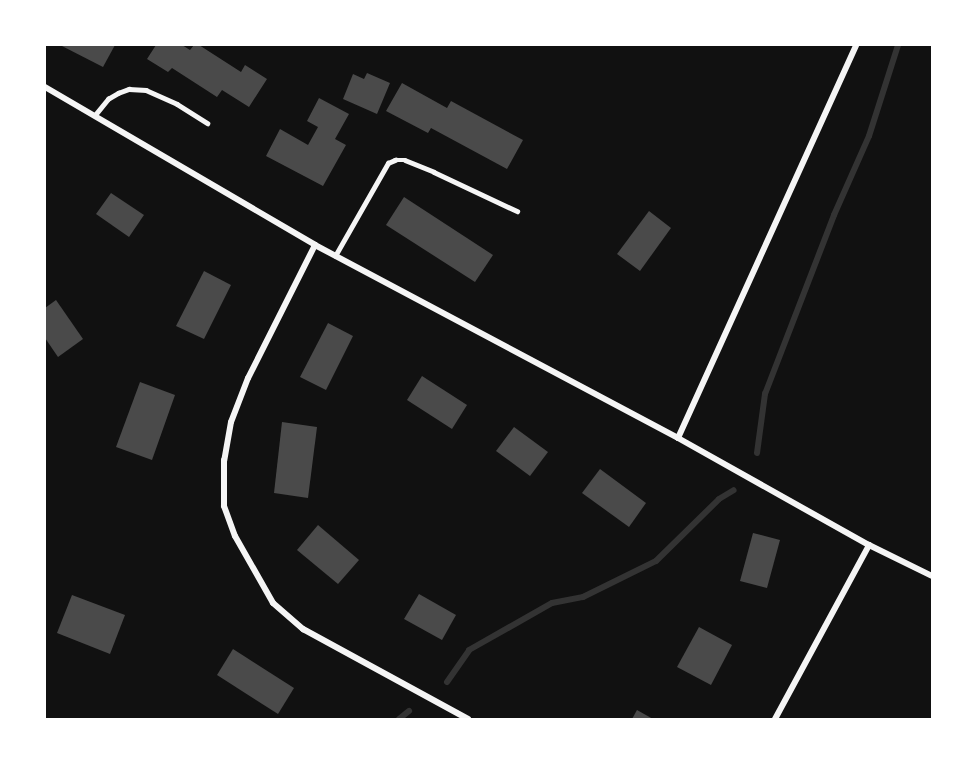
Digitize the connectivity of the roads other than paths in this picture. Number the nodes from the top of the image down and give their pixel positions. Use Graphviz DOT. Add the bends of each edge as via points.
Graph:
graph roads {
  1 [pos="856,45"];
  2 [pos="45,87"];
  3 [pos="95,116"];
  4 [pos="208,123"];
  5 [pos="517,211"];
  6 [pos="315,245"];
  7 [pos="335,256"];
  8 [pos="678,438"];
  9 [pos="869,545"];
  10 [pos="932,576"];
  11 [pos="468,719"];
  12 [pos="775,719"];
  1 -- 8 [label="street"];
  2 -- 3 [label="street"];
  3 -- 4 [label="lane" via="108,99 138,89 177,104"];
  3 -- 6 [label="street"];
  5 -- 7 [label="lane" via="434,172 395,160 388,162"];
  6 -- 7 [label="street"];
  6 -- 11 [label="street" via="248,378 231,422 224,460 224,506 235,537 273,603 303,629"];
  7 -- 8 [label="street"];
  8 -- 9 [label="street"];
  9 -- 10 [label="street"];
  9 -- 12 [label="street"];
}
